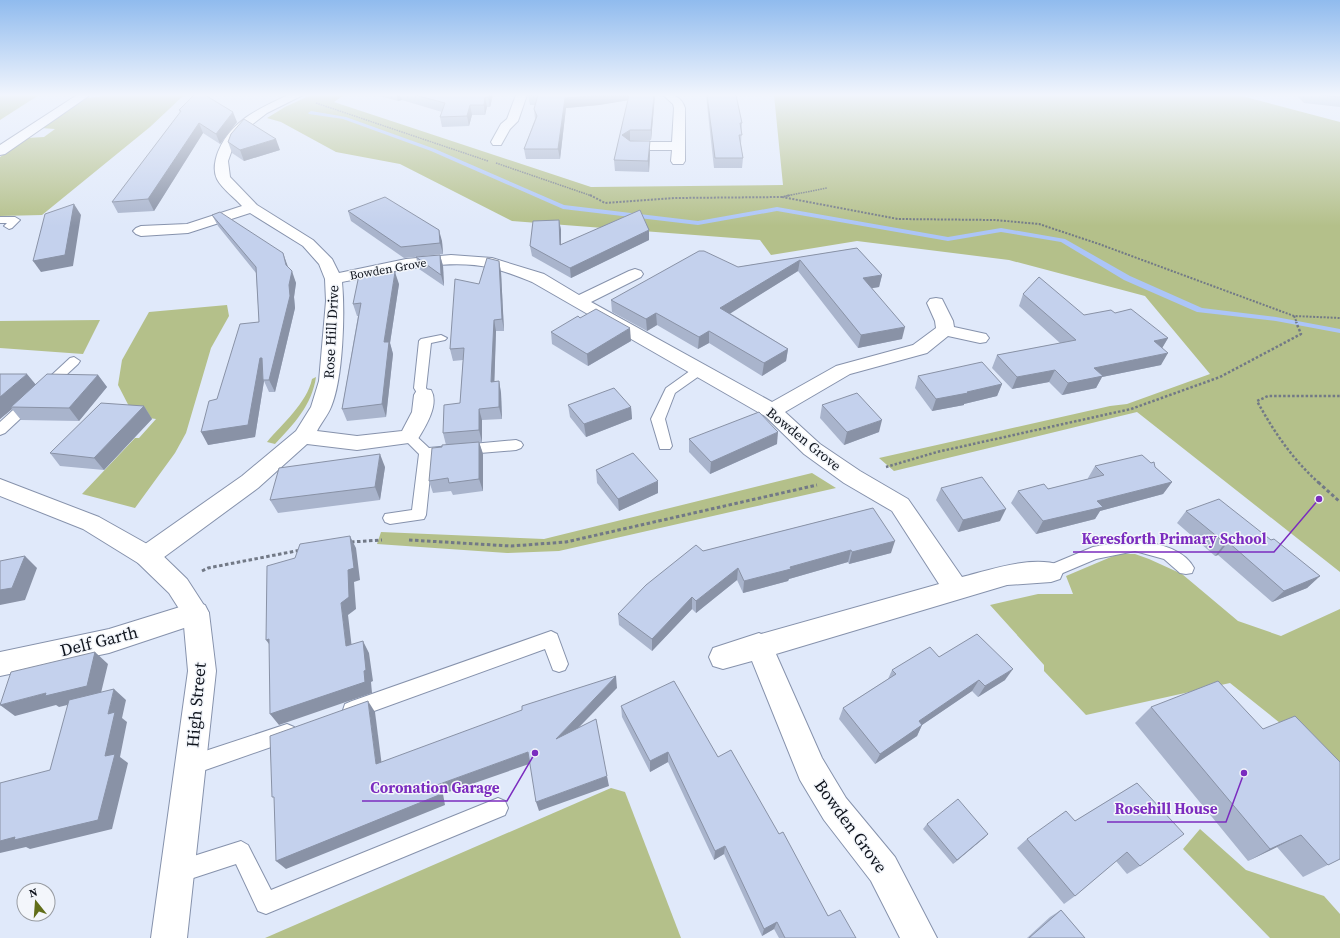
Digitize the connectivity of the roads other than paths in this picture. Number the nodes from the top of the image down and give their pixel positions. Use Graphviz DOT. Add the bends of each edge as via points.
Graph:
graph roads {
  1 [pos="18,139"];
  2 [pos="232,139"];
  3 [pos="499,139"];
  4 [pos="678,139"];
  5 [pos="497,142"];
  6 [pos="630,146"];
  7 [pos="677,146"];
  8 [pos="0,151"];
  9 [pos="678,161"];
  10 [pos="252,208"];
  11 [pos="0,220"];
  12 [pos="9,226"];
  13 [pos="141,231"];
  14 [pos="635,274"];
  15 [pos="334,279"];
  16 [pos="578,302"];
  17 [pos="936,303"];
  18 [pos="945,330"];
  19 [pos="441,338"];
  20 [pos="980,338"];
  21 [pos="74,361"];
  22 [pos="698,371"];
  23 [pos="424,395"];
  24 [pos="772,411"];
  25 [pos="0,430"];
  26 [pos="303,436"];
  27 [pos="409,437"];
  28 [pos="516,445"];
  29 [pos="665,446"];
  30 [pos="426,453"];
  31 [pos="0,487"];
  32 [pos="390,518"];
  33 [pos="147,556"];
  34 [pos="1186,568"];
  35 [pos="1051,572"];
  36 [pos="956,589"];
  37 [pos="196,612"];
  38 [pos="759,645"];
  39 [pos="723,657"];
  40 [pos="0,664"];
  41 [pos="559,664"];
  42 [pos="337,716"];
  43 [pos="300,729"];
  44 [pos="191,765"];
  45 [pos="498,808"];
  46 [pos="177,872"];
  47 [pos="169,938"];
  48 [pos="919,938"];
  1 -- 8 [label="street"];
  2 -- 10 [label="street, Rose Hill Drive" via="221,161 223,178"];
  3 -- 5 [label="street"];
  4 -- 7 [label="street"];
  6 -- 7 [label="street"];
  7 -- 9 [label="street"];
  10 -- 13 [label="street" via="188,228"];
  10 -- 15 [label="street, Rose Hill Drive" via="308,243 326,262"];
  11 -- 12 [label="lane" via="15,220"];
  14 -- 16 [label="street"];
  15 -- 16 [label="street, Bowden Grove" via="406,264 451,260 492,263 538,278"];
  15 -- 26 [label="street, Rose Hill Drive" via="335,301 329,381 321,407"];
  16 -- 22 [label="street, Bowden Grove"];
  17 -- 18 [label="street"];
  18 -- 20 [label="street"];
  18 -- 24 [label="street" via="920,349 843,370"];
  19 -- 23 [label="lane" via="425,341 420,388"];
  21 -- 25 [label="lane"];
  22 -- 24 [label="street, Bowden Grove"];
  22 -- 29 [label="lane" via="670,391 658,420"];
  23 -- 27 [label="street" via="422,412"];
  24 -- 36 [label="street, Bowden Grove" via="812,449 852,477 900,505"];
  26 -- 27 [label="street" via="357,442"];
  26 -- 33 [label="street, Rose Hill Drive" via="250,482"];
  27 -- 30 [label="lane"];
  28 -- 30 [label="lane"];
  30 -- 32 [label="lane" via="419,514"];
  31 -- 33 [label="street, High Street" via="91,523"];
  33 -- 37 [label="street, High Street" via="178,586"];
  34 -- 35 [label="lane" via="1169,554 1135,545 1092,553"];
  35 -- 36 [label="street" via="1007,575"];
  36 -- 38 [label="street"];
  37 -- 40 [label="street, Delf Garth" via="109,641"];
  37 -- 44 [label="street, High Street" via="202,671"];
  38 -- 39 [label="street"];
  38 -- 48 [label="street, Bowden Grove" via="811,769 835,809 883,869"];
  41 -- 42 [label="lane" via="551,639"];
  43 -- 44 [label="lane"];
  44 -- 46 [label="street, High Street"];
  45 -- 46 [label="lane" via="266,902 241,852"];
  46 -- 47 [label="street, High Street"];
}
